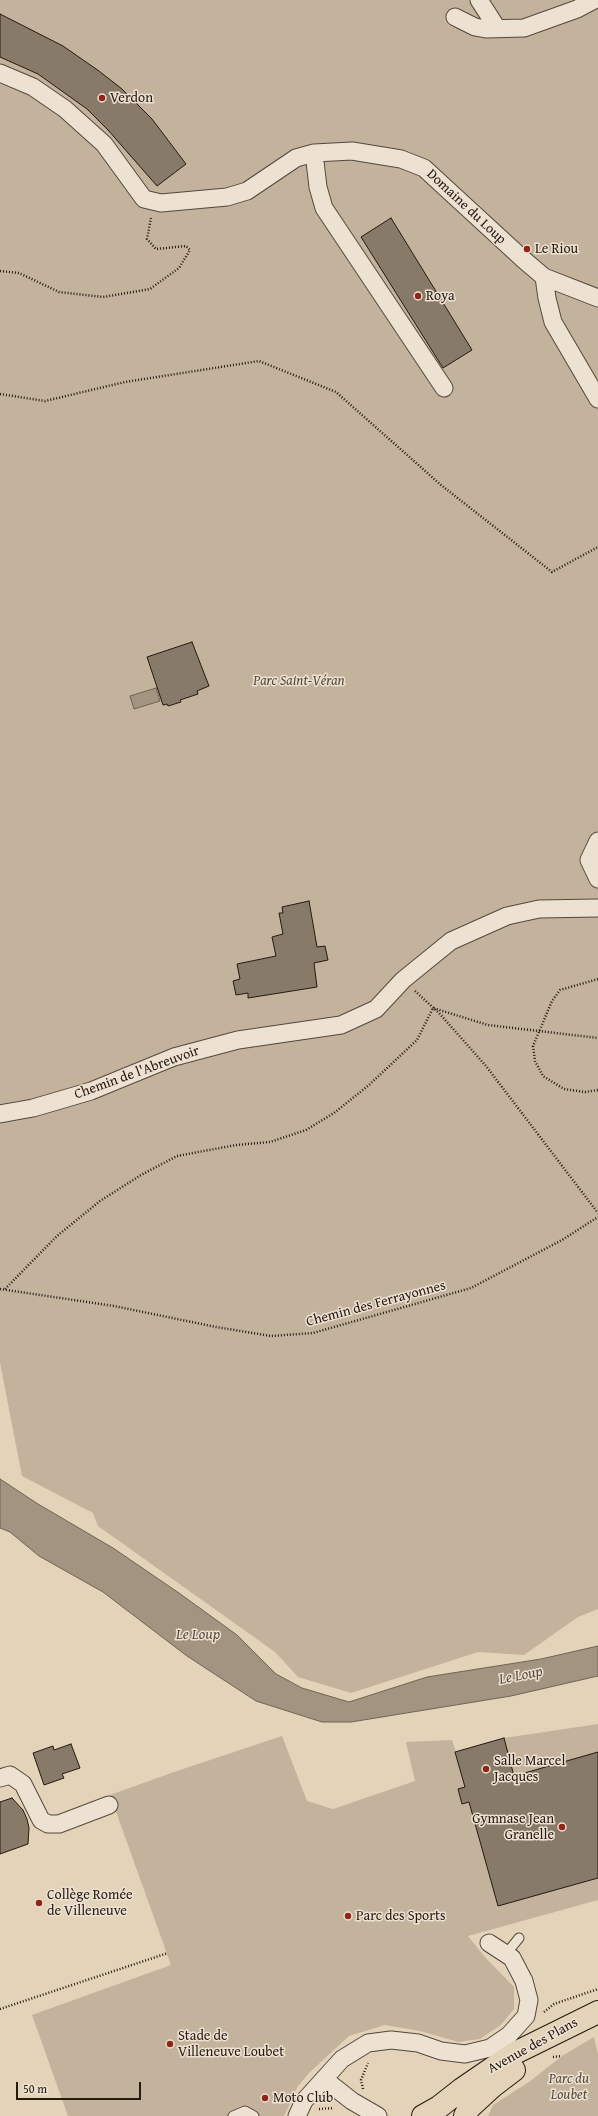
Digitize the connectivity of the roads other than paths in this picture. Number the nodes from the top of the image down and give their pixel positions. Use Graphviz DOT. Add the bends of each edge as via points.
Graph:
graph roads {
  1 [pos="479,0"];
  2 [pos="594,0"];
  3 [pos="455,17"];
  4 [pos="496,28"];
  5 [pos="0,73"];
  6 [pos="314,153"];
  7 [pos="544,277"];
  8 [pos="598,298"];
  9 [pos="444,388"];
  10 [pos="598,399"];
  11 [pos="598,841"];
  12 [pos="598,879"];
  13 [pos="598,908"];
  14 [pos="0,1114"];
  15 [pos="0,1778"];
  16 [pos="110,1805"];
  17 [pos="519,1938"];
  18 [pos="489,1943"];
  19 [pos="506,1954"];
  20 [pos="591,2015"];
  21 [pos="324,2079"];
  22 [pos="350,2109"];
  23 [pos="233,2116"];
  24 [pos="254,2116"];
  25 [pos="297,2116"];
  26 [pos="378,2116"];
  27 [pos="423,2116"];
  28 [pos="465,2116"];
  1 -- 4 [label="street"];
  2 -- 4 [label="street" via="577,9 524,28"];
  3 -- 4 [label="street" via="475,27"];
  5 -- 6 [label="street, Domaine du Loup" via="33,87 65,109 104,144 144,199 156,202 207,200 240,193 247,191 296,158"];
  6 -- 7 [label="street, Domaine du Loup" via="375,153 424,168"];
  6 -- 9 [label="street" via="318,188 324,208"];
  7 -- 8 [label="street, Domaine du Loup"];
  7 -- 10 [label="street" via="553,322"];
  11 -- 12 [label="street" via="589,860"];
  13 -- 14 [label="street, Chemin de l'Abreuvoir" via="540,909 507,916 451,941 403,980 376,1009 341,1025 238,1040 174,1057 91,1091 34,1108"];
  15 -- 16 [label="street" via="10,1775 22,1784 41,1820 48,1824 59,1824"];
  17 -- 19 [label="lane"];
  18 -- 19 [label="street"];
  19 -- 21 [label="street" via="512,1958 524,1981 529,2000 526,2016 509,2035 490,2048 465,2054 441,2051 418,2043 391,2040 368,2043 342,2059"];
  20 -- 27 [label="main road, Avenue des Plans" via="513,2054"];
  20 -- 28 [label="main road, Avenue des Plans" via="493,2086 469,2108"];
  21 -- 22 [label="street"];
  21 -- 25 [label="street" via="304,2101"];
  22 -- 26 [label="street"];
  23 -- 24 [label="lane" via="245,2111"];
}
